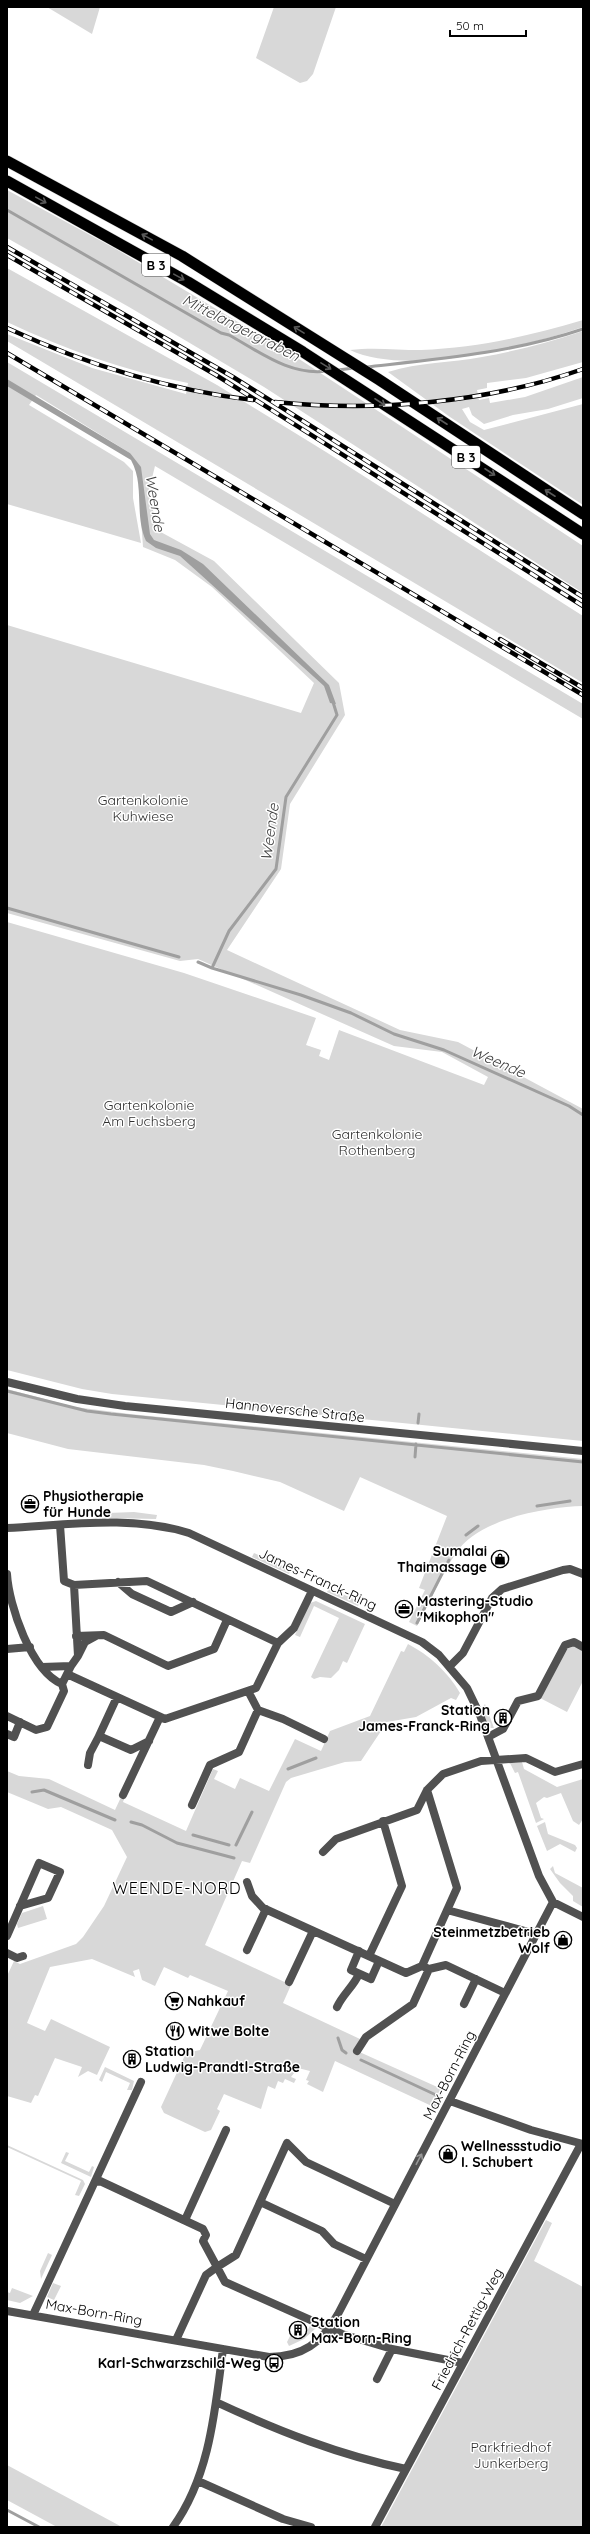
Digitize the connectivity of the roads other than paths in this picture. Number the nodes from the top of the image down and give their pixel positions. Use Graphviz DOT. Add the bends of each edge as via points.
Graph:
graph roads {
  1 [pos="7,160"];
  2 [pos="7,180"];
  3 [pos="583,514"];
  4 [pos="583,534"];
  5 [pos="7,1382"];
  6 [pos="583,1451"];
  7 [pos="60,1525"];
  8 [pos="7,1528"];
  9 [pos="7,1574"];
  10 [pos="583,1574"];
  11 [pos="118,1582"];
  12 [pos="74,1585"];
  13 [pos="312,1591"];
  14 [pos="193,1602"];
  15 [pos="227,1620"];
  16 [pos="99,1635"];
  17 [pos="76,1636"];
  18 [pos="278,1643"];
  19 [pos="583,1646"];
  20 [pos="30,1647"];
  21 [pos="7,1649"];
  22 [pos="78,1656"];
  23 [pos="71,1666"];
  24 [pos="450,1666"];
  25 [pos="42,1667"];
  26 [pos="67,1674"];
  27 [pos="62,1684"];
  28 [pos="248,1690"];
  29 [pos="116,1697"];
  30 [pos="258,1710"];
  31 [pos="7,1716"];
  32 [pos="160,1717"];
  33 [pos="20,1722"];
  34 [pos="7,1734"];
  35 [pos="99,1736"];
  36 [pos="488,1737"];
  37 [pos="324,1739"];
  38 [pos="148,1741"];
  39 [pos="497,1759"];
  40 [pos="583,1764"];
  41 [pos="88,1765"];
  42 [pos="427,1790"];
  43 [pos="123,1795"];
  44 [pos="192,1805"];
  45 [pos="383,1821"];
  46 [pos="323,1852"];
  47 [pos="247,1882"];
  48 [pos="454,1895"];
  49 [pos="553,1902"];
  50 [pos="20,1906"];
  51 [pos="266,1910"];
  52 [pos="447,1910"];
  53 [pos="460,1913"];
  54 [pos="583,1917"];
  55 [pos="313,1931"];
  56 [pos="536,1934"];
  57 [pos="7,1936"];
  58 [pos="247,1950"];
  59 [pos="359,1951"];
  60 [pos="7,1953"];
  61 [pos="23,1956"];
  62 [pos="369,1956"];
  63 [pos="379,1961"];
  64 [pos="425,1968"];
  65 [pos="359,1974"];
  66 [pos="476,1979"];
  67 [pos="289,1982"];
  68 [pos="505,1993"];
  69 [pos="464,2004"];
  70 [pos="337,2007"];
  71 [pos="357,2051"];
  72 [pos="141,2082"];
  73 [pos="450,2100"];
  74 [pos="226,2130"];
  75 [pos="582,2144"];
  76 [pos="95,2182"];
  77 [pos="260,2202"];
  78 [pos="395,2204"];
  79 [pos="185,2220"];
  80 [pos="366,2259"];
  81 [pos="217,2267"];
  82 [pos="7,2311"];
  83 [pos="33,2315"];
  84 [pos="330,2329"];
  85 [pos="176,2340"];
  86 [pos="223,2349"];
  87 [pos="392,2349"];
  88 [pos="463,2363"];
  89 [pos="377,2379"];
  90 [pos="216,2402"];
  91 [pos="406,2469"];
  92 [pos="198,2481"];
  93 [pos="173,2527"];
  94 [pos="310,2527"];
  95 [pos="375,2527"];
  3 -- 1 [label="highway, B 3, one-way" via="378,379 182,256"];
  2 -- 4 [label="highway, B 3, one-way" via="188,282 303,352"];
  5 -- 6 [label="street, Hannoversche Straße" via="77,1399 125,1406"];
  7 -- 8 [label="street, James-Franck-Ring"];
  7 -- 12 [label="street" via="64,1581"];
  7 -- 13 [label="street, James-Franck-Ring" via="126,1522 173,1528 189,1533"];
  9 -- 20 [label="street" via="13,1608"];
  10 -- 24 [label="street" via="570,1569 563,1570 502,1589 492,1598 463,1653"];
  11 -- 12 [label="street"];
  11 -- 14 [label="street" via="147,1581"];
  11 -- 14 [label="street" via="132,1594 171,1612"];
  12 -- 17 [label="street"];
  13 -- 18 [label="street" via="294,1628"];
  13 -- 24 [label="street, James-Franck-Ring" via="422,1642"];
  14 -- 15 [label="street"];
  15 -- 16 [label="street" via="214,1649 168,1666 104,1635"];
  15 -- 18 [label="street"];
  16 -- 17 [label="street"];
  16 -- 22 [label="street" via="85,1642"];
  17 -- 22 [label="street"];
  18 -- 28 [label="street" via="256,1688"];
  19 -- 36 [label="street" via="574,1642 565,1645 538,1696 518,1701 503,1729"];
  20 -- 21 [label="street"];
  20 -- 25 [label="street"];
  22 -- 23 [label="street"];
  23 -- 25 [label="street"];
  23 -- 26 [label="street"];
  24 -- 36 [label="street, James-Franck-Ring" via="467,1688"];
  25 -- 27 [label="street" via="52,1680"];
  26 -- 27 [label="street"];
  26 -- 29 [label="street"];
  27 -- 33 [label="street" via="64,1690 47,1727 36,1730"];
  28 -- 30 [label="street"];
  28 -- 32 [label="street" via="165,1719"];
  29 -- 32 [label="street"];
  29 -- 35 [label="street"];
  30 -- 37 [label="street"];
  30 -- 44 [label="street" via="239,1752 210,1765"];
  31 -- 33 [label="street"];
  32 -- 38 [label="street"];
  33 -- 34 [label="street" via="14,1737"];
  35 -- 38 [label="street" via="131,1750"];
  35 -- 41 [label="street" via="90,1753"];
  36 -- 39 [label="street, James-Franck-Ring"];
  38 -- 43 [label="street"];
  39 -- 40 [label="street" via="526,1758 555,1772"];
  39 -- 42 [label="street" via="481,1760 443,1774"];
  39 -- 49 [label="street, James-Franck-Ring" via="539,1876"];
  42 -- 45 [label="street" via="417,1810"];
  42 -- 48 [label="street" via="457,1888"];
  45 -- 46 [label="street" via="336,1839"];
  45 -- 62 [label="street" via="402,1886"];
  47 -- 51 [label="street" via="252,1896"];
  48 -- 52 [label="street"];
  48 -- 53 [label="street"];
  49 -- 54 [label="street"];
  49 -- 56 [label="street, Max-Born-Ring"];
  50 -- 50 [label="street" via="39,1863 60,1872 48,1898"];
  50 -- 57 [label="street"];
  51 -- 55 [label="street"];
  51 -- 58 [label="street"];
  52 -- 53 [label="street"];
  52 -- 64 [label="street"];
  53 -- 56 [label="street"];
  55 -- 59 [label="street"];
  55 -- 67 [label="street"];
  56 -- 68 [label="street, Max-Born-Ring"];
  59 -- 62 [label="street"];
  59 -- 65 [label="street" via="350,1970"];
  60 -- 61 [label="street" via="17,1958"];
  62 -- 63 [label="street"];
  63 -- 64 [label="street" via="406,1973"];
  63 -- 65 [label="street" via="371,1979"];
  64 -- 66 [label="street" via="446,1965"];
  64 -- 71 [label="street" via="413,2004 366,2037"];
  65 -- 70 [label="street" via="354,1986 342,1994"];
  66 -- 68 [label="street"];
  66 -- 69 [label="street"];
  68 -- 73 [label="street, Max-Born-Ring"];
  72 -- 76 [label="street"];
  73 -- 75 [label="street" via="531,2130"];
  78 -- 73 [label="street, Max-Born-Ring, one-way"];
  74 -- 79 [label="street"];
  75 -- 88 [label="street, Friedrich-Rettig-Weg"];
  76 -- 79 [label="street" via="100,2181"];
  76 -- 83 [label="street"];
  77 -- 78 [label="street" via="287,2143 306,2162"];
  77 -- 80 [label="street" via="322,2231 334,2244"];
  77 -- 81 [label="street" via="236,2255"];
  78 -- 80 [label="street, Max-Born-Ring"];
  79 -- 81 [label="street" via="203,2229 206,2235 203,2241"];
  80 -- 84 [label="street, Max-Born-Ring"];
  81 -- 84 [label="street" via="225,2282"];
  81 -- 85 [label="street" via="206,2275"];
  82 -- 83 [label="street, Max-Born-Ring"];
  83 -- 85 [label="street, Max-Born-Ring"];
  84 -- 86 [label="street, Max-Born-Ring" via="310,2348 284,2357"];
  84 -- 87 [label="street"];
  85 -- 86 [label="street, Max-Born-Ring"];
  86 -- 90 [label="street"];
  87 -- 88 [label="street"];
  87 -- 89 [label="street"];
  88 -- 91 [label="street, Friedrich-Rettig-Weg"];
  90 -- 91 [label="street" via="298,2438 367,2460"];
  90 -- 92 [label="street"];
  91 -- 95 [label="street, Friedrich-Rettig-Weg"];
  92 -- 93 [label="street"];
  92 -- 94 [label="street" via="283,2519"];
}
